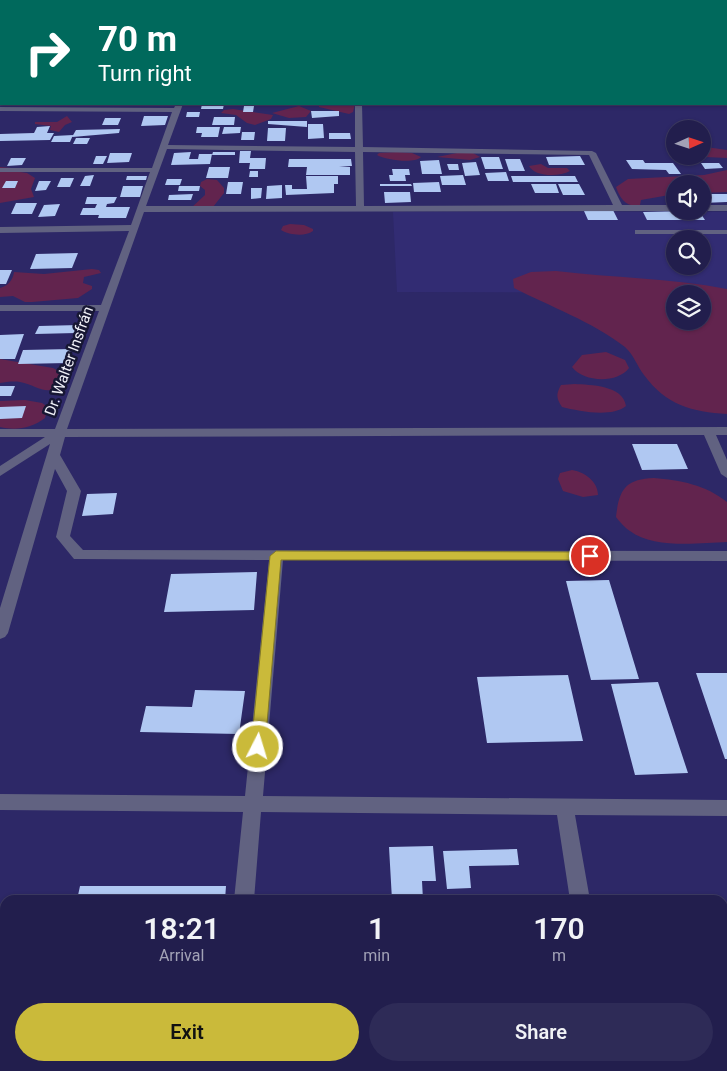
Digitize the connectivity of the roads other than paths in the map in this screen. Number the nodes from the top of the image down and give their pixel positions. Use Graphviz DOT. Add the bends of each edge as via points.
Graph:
graph roads {
  1 [pos="0,0"];
  2 [pos="72,0"];
  3 [pos="359,105"];
  4 [pos="178,107"];
  5 [pos="0,109"];
  6 [pos="164,148"];
  7 [pos="360,151"];
  8 [pos="0,170"];
  9 [pos="156,170"];
  10 [pos="360,208"];
  11 [pos="618,208"];
  12 [pos="666,208"];
  13 [pos="711,208"];
  14 [pos="727,208"];
  15 [pos="142,209"];
  16 [pos="135,228"];
  17 [pos="0,230"];
  18 [pos="638,232"];
  19 [pos="727,232"];
  20 [pos="0,308"];
  21 [pos="105,308"];
  22 [pos="708,431"];
  23 [pos="727,431"];
  24 [pos="0,433"];
  25 [pos="60,433"];
  26 [pos="53,454"];
  27 [pos="0,472"];
  28 [pos="727,474"];
  29 [pos="276,556"];
  30 [pos="727,556"];
  31 [pos="0,634"];
  32 [pos="0,802"];
  33 [pos="253,804"];
  34 [pos="565,807"];
  35 [pos="727,808"];
  36 [pos="244,895"];
  37 [pos="579,895"];
  1 -- 2 [label="street"];
  3 -- 7 [label="street"];
  4 -- 5 [label="street"];
  4 -- 6 [label="street, Dr. Walter Insfrán"];
  6 -- 7 [label="street" via="283,147"];
  6 -- 9 [label="street, Dr. Walter Insfrán"];
  7 -- 10 [label="street"];
  7 -- 11 [label="street" via="592,153"];
  8 -- 9 [label="street"];
  9 -- 15 [label="street, Dr. Walter Insfrán"];
  10 -- 11 [label="street"];
  10 -- 15 [label="street"];
  11 -- 12 [label="street"];
  13 -- 14 [label="street"];
  15 -- 16 [label="street, Dr. Walter Insfrán"];
  16 -- 17 [label="street"];
  16 -- 21 [label="street, Dr. Walter Insfrán"];
  18 -- 19 [label="lane"];
  20 -- 21 [label="street"];
  21 -- 25 [label="street, Dr. Walter Insfrán"];
  22 -- 23 [label="street"];
  22 -- 25 [label="street"];
  22 -- 28 [label="street"];
  24 -- 25 [label="street"];
  25 -- 26 [label="street, Dr. Walter Insfrán"];
  25 -- 27 [label="street"];
  26 -- 29 [label="street" via="74,491 63,537 79,556"];
  26 -- 31 [label="street, Dr. Walter Insfrán"];
  29 -- 30 [label="street"];
  29 -- 33 [label="street"];
  32 -- 33 [label="street"];
  33 -- 34 [label="street"];
  33 -- 36 [label="street"];
  34 -- 35 [label="street"];
  34 -- 37 [label="street"];
}
